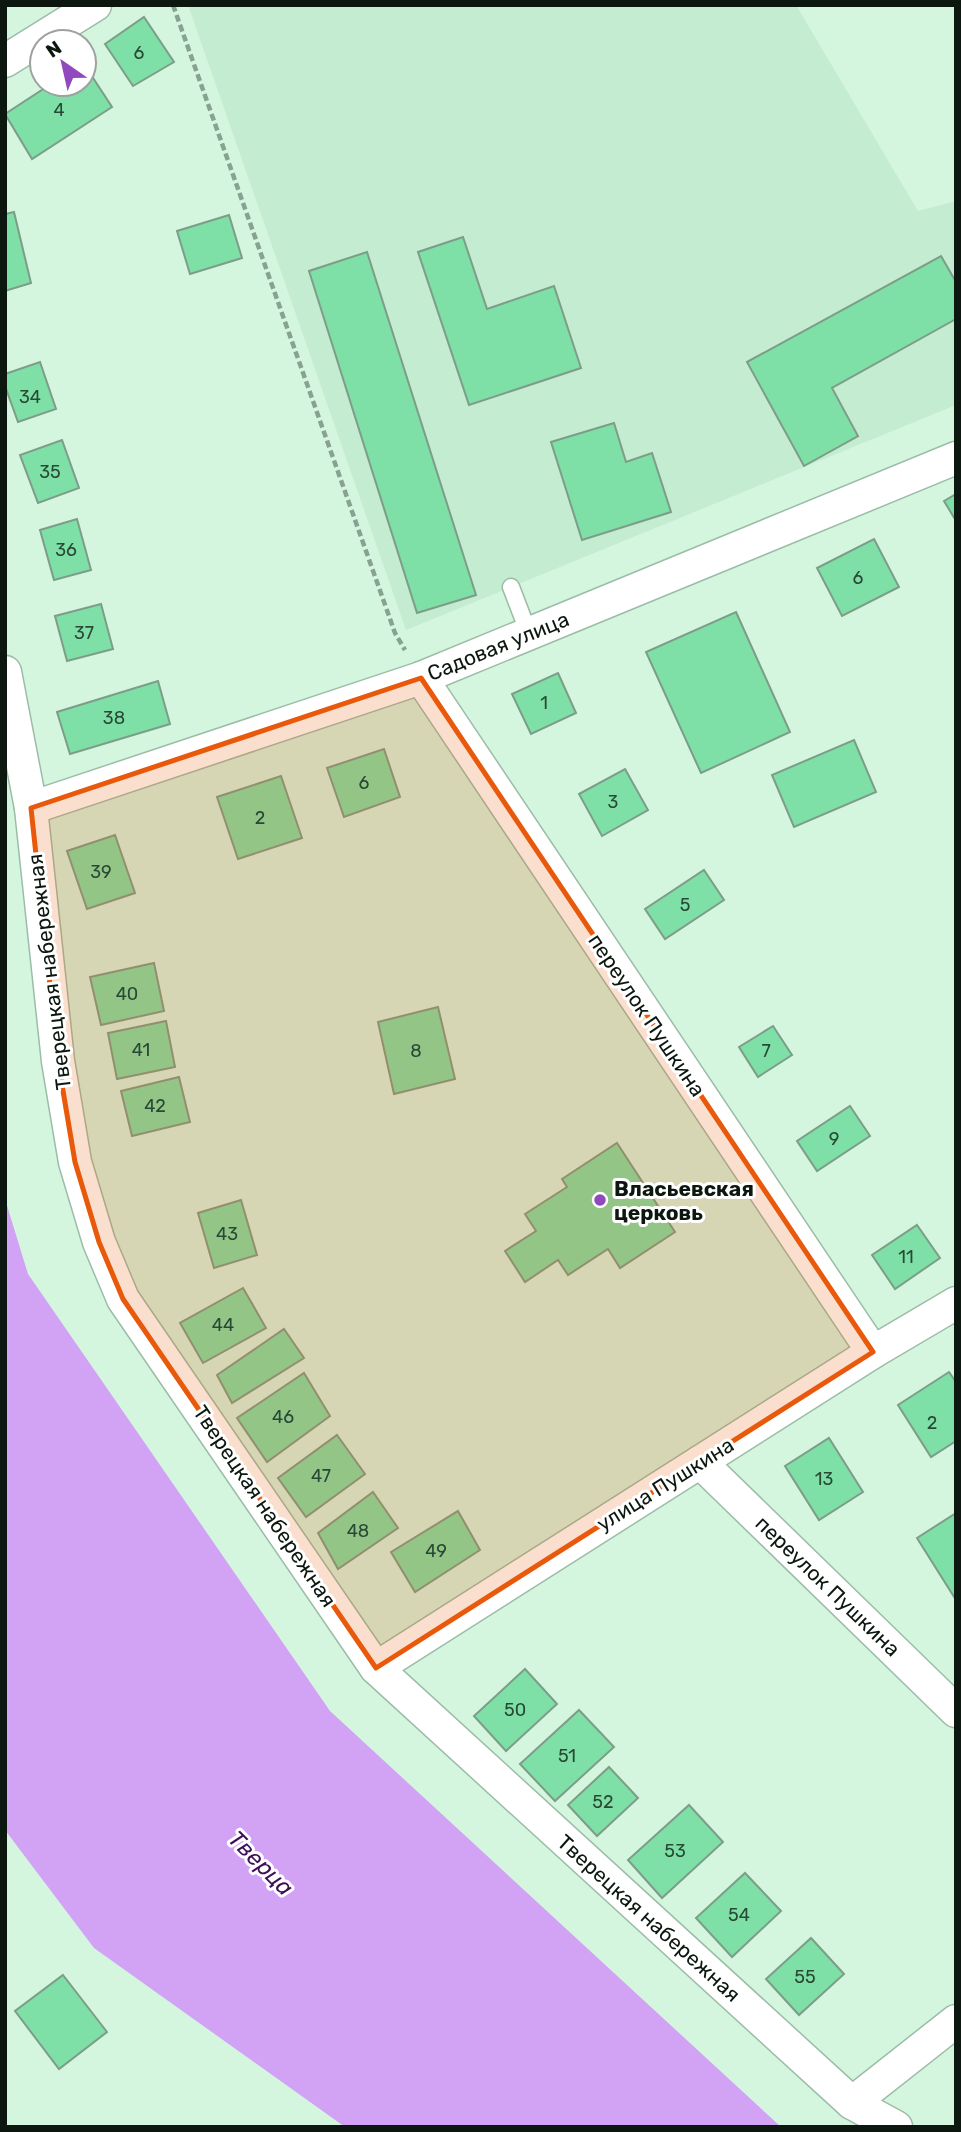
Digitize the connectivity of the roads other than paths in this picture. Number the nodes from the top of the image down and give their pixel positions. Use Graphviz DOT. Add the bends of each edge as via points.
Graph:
graph roads {
  1 [pos="95,5"];
  2 [pos="5,61"];
  3 [pos="956,458"];
  4 [pos="511,587"];
  5 [pos="529,634"];
  6 [pos="5,672"];
  7 [pos="421,678"];
  8 [pos="31,808"];
  9 [pos="956,1303"];
  10 [pos="873,1352"];
  11 [pos="700,1461"];
  12 [pos="376,1668"];
  13 [pos="956,1711"];
  14 [pos="956,2021"];
  15 [pos="852,2103"];
  16 [pos="896,2127"];
  1 -- 2 [label="street"];
  3 -- 5 [label="street, Садовая улица"];
  4 -- 5 [label="lane"];
  5 -- 7 [label="street, Садовая улица"];
  6 -- 8 [label="street, Тверецкая набережная"];
  7 -- 8 [label="street, Садовая улица"];
  7 -- 10 [label="street, переулок Пушкина"];
  8 -- 12 [label="street, Тверецкая набережная" via="58,1061 75,1162 122,1298"];
  9 -- 10 [label="street, улица Пушкина"];
  10 -- 11 [label="street, улица Пушкина"];
  11 -- 12 [label="street, улица Пушкина"];
  11 -- 13 [label="street, переулок Пушкина"];
  12 -- 15 [label="street, Тверецкая набережная"];
  14 -- 15 [label="street"];
  15 -- 16 [label="street, Тверецкая набережная"];
}
